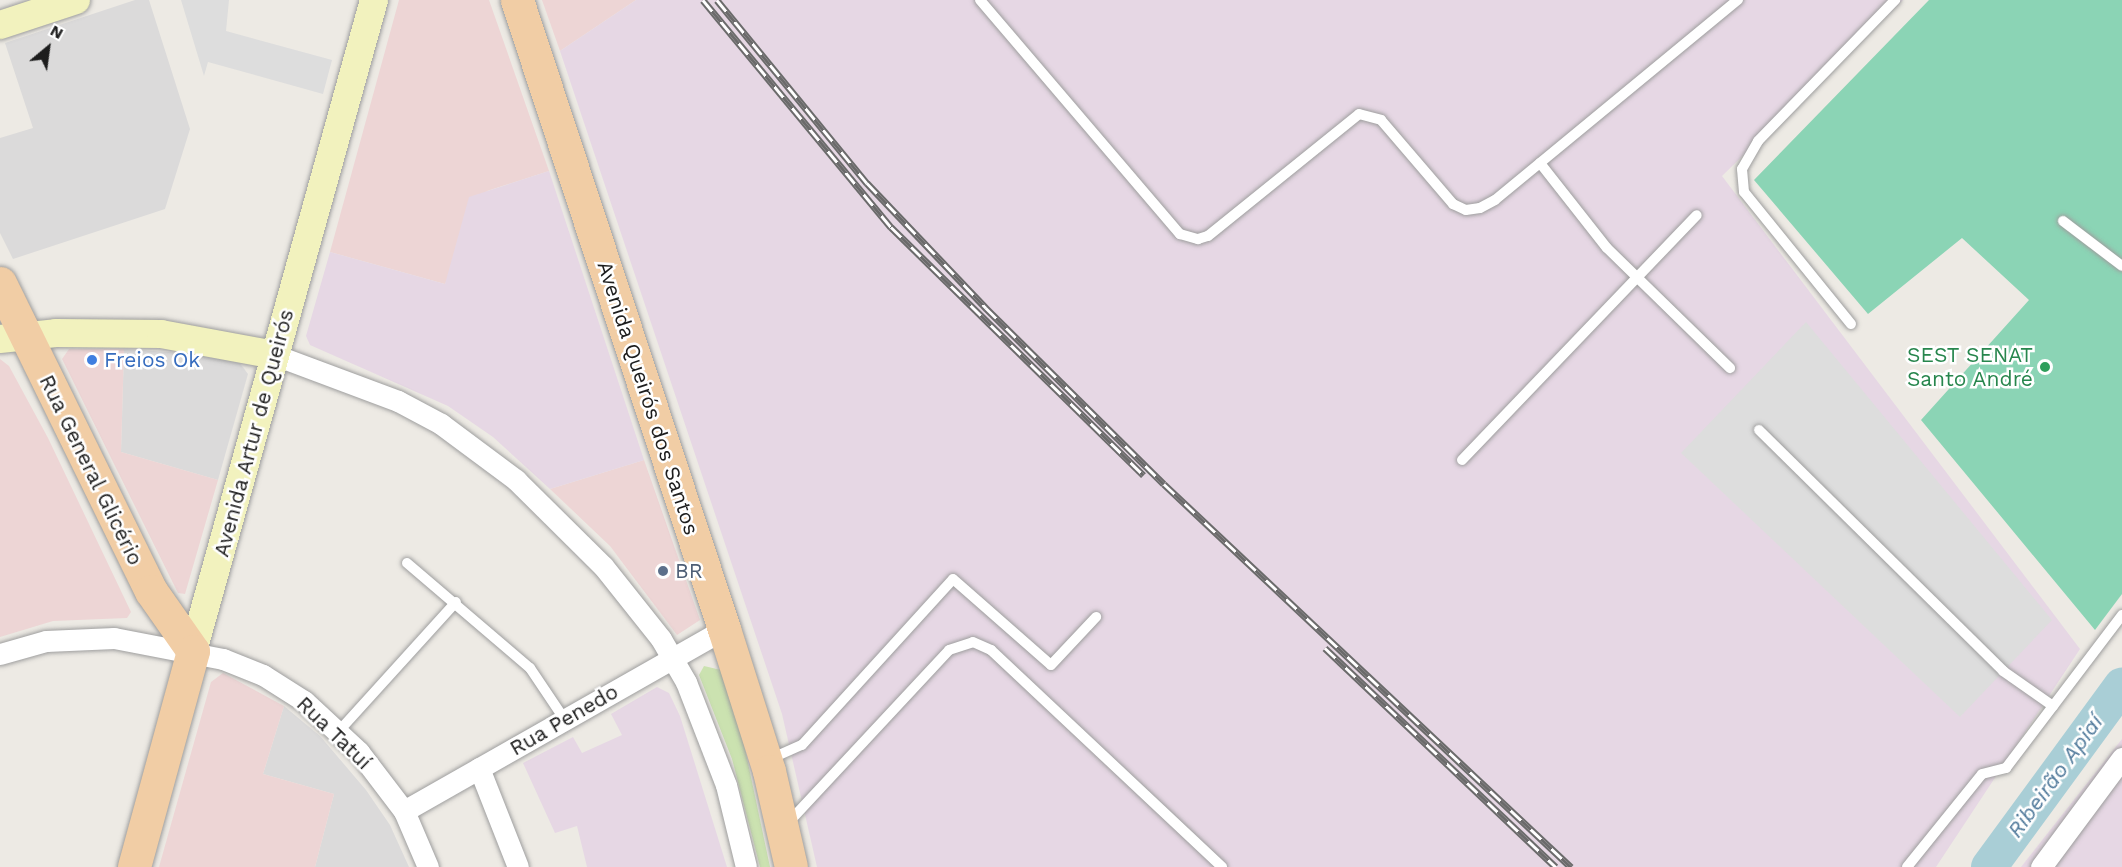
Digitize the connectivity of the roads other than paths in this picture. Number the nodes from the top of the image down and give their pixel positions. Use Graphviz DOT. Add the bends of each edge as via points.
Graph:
graph roads {
  1 [pos="76,0"];
  2 [pos="374,0"];
  3 [pos="517,0"];
  4 [pos="980,0"];
  5 [pos="1737,0"];
  6 [pos="1895,0"];
  7 [pos="0,25"];
  8 [pos="1540,163"];
  9 [pos="1696,215"];
  10 [pos="2063,221"];
  11 [pos="2122,266"];
  12 [pos="1636,280"];
  13 [pos="0,283"];
  14 [pos="1851,324"];
  15 [pos="13,338"];
  16 [pos="275,355"];
  17 [pos="1730,368"];
  18 [pos="1759,430"];
  19 [pos="1462,460"];
  20 [pos="407,563"];
  21 [pos="456,602"];
  22 [pos="2122,615"];
  23 [pos="1096,617"];
  24 [pos="724,629"];
  25 [pos="193,651"];
  26 [pos="0,654"];
  27 [pos="674,658"];
  28 [pos="2053,706"];
  29 [pos="565,720"];
  30 [pos="339,732"];
  31 [pos="2122,758"];
  32 [pos="766,761"];
  33 [pos="480,768"];
  34 [pos="404,811"];
  35 [pos="783,829"];
  36 [pos="2045,865"];
  37 [pos="134,867"];
  38 [pos="428,867"];
  39 [pos="518,867"];
  40 [pos="746,867"];
  41 [pos="791,867"];
  42 [pos="1221,867"];
  43 [pos="1907,867"];
  1 -- 7 [label="street"];
  2 -- 16 [label="street, Avenida Artur de Queirós"];
  3 -- 24 [label="main road, Avenida Queirós dos Santos"];
  4 -- 8 [label="lane" via="1180,234 1190,239 1208,236 1359,114 1381,120 1453,204 1466,210 1495,200"];
  5 -- 8 [label="lane"];
  6 -- 14 [label="lane" via="1758,141 1742,169 1744,192"];
  8 -- 12 [label="lane"];
  9 -- 12 [label="lane"];
  10 -- 11 [label="lane"];
  12 -- 17 [label="lane"];
  12 -- 19 [label="lane"];
  13 -- 15 [label="main road, Rua General Glicério"];
  15 -- 16 [label="street" via="161,334"];
  15 -- 25 [label="main road, Rua General Glicério" via="151,591"];
  16 -- 25 [label="street, Avenida Artur de Queirós"];
  16 -- 27 [label="street" via="398,401 477,449 516,480 603,566"];
  18 -- 28 [label="lane" via="2003,671"];
  20 -- 21 [label="lane"];
  21 -- 29 [label="lane" via="530,668"];
  21 -- 30 [label="lane"];
  22 -- 28 [label="lane"];
  23 -- 32 [label="lane" via="1050,665 953,579 802,745"];
  24 -- 27 [label="street, Rua Penedo"];
  24 -- 32 [label="main road, Avenida Queirós dos Santos"];
  25 -- 26 [label="street, Rua Tatuí" via="94,636 46,640"];
  25 -- 30 [label="street, Rua Tatuí" via="263,675 304,701"];
  25 -- 37 [label="main road, Avenida Artur de Queirós"];
  27 -- 29 [label="street, Rua Penedo"];
  27 -- 40 [label="street" via="723,777"];
  28 -- 43 [label="lane" via="2006,768 1982,774"];
  29 -- 33 [label="street, Rua Penedo"];
  30 -- 34 [label="street, Rua Tatuí"];
  31 -- 36 [label="street"];
  32 -- 35 [label="main road, Avenida Queirós dos Santos"];
  33 -- 34 [label="street, Rua Penedo"];
  33 -- 39 [label="street"];
  34 -- 38 [label="street, Rua Tatuí"];
  35 -- 41 [label="main road, Avenida Queirós dos Santos"];
  35 -- 42 [label="lane" via="949,650 973,642 991,650"];
}
